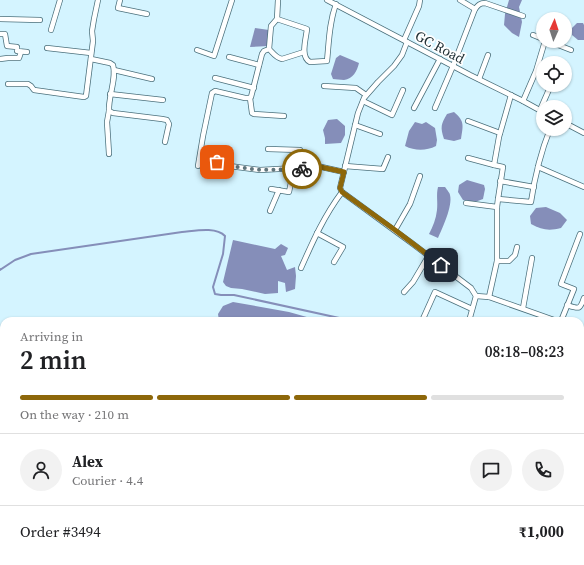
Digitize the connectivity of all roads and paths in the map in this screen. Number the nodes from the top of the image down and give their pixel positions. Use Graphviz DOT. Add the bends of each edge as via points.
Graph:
graph roads {
  1 [pos="60,0"];
  2 [pos="98,0"];
  3 [pos="118,0"];
  4 [pos="232,0"];
  5 [pos="278,0"];
  6 [pos="327,0"];
  7 [pos="342,0"];
  8 [pos="420,0"];
  9 [pos="460,0"];
  10 [pos="338,5"];
  11 [pos="475,9"];
  12 [pos="148,14"];
  13 [pos="523,16"];
  14 [pos="0,19"];
  15 [pos="277,19"];
  16 [pos="40,20"];
  17 [pos="51,30"];
  18 [pos="0,34"];
  19 [pos="533,36"];
  20 [pos="536,37"];
  21 [pos="405,41"];
  22 [pos="47,48"];
  23 [pos="543,48"];
  24 [pos="566,48"];
  25 [pos="269,49"];
  26 [pos="197,50"];
  27 [pos="571,50"];
  28 [pos="21,52"];
  29 [pos="27,52"];
  30 [pos="304,52"];
  31 [pos="91,54"];
  32 [pos="488,55"];
  33 [pos="229,57"];
  34 [pos="0,59"];
  35 [pos="91,59"];
  36 [pos="440,59"];
  37 [pos="259,65"];
  38 [pos="453,66"];
  39 [pos="114,70"];
  40 [pos="215,78"];
  41 [pos="478,79"];
  42 [pos="152,80"];
  43 [pos="8,84"];
  44 [pos="324,86"];
  45 [pos="254,88"];
  46 [pos="403,90"];
  47 [pos="110,94"];
  48 [pos="366,95"];
  49 [pos="511,95"];
  50 [pos="250,98"];
  51 [pos="163,100"];
  52 [pos="363,101"];
  53 [pos="523,101"];
  54 [pos="414,108"];
  55 [pos="435,108"];
  56 [pos="536,108"];
  57 [pos="109,111"];
  58 [pos="284,116"];
  59 [pos="468,121"];
  60 [pos="355,125"];
  61 [pos="572,126"];
  62 [pos="584,132"];
  63 [pos="500,133"];
  64 [pos="380,134"];
  65 [pos="547,136"];
  66 [pos="165,142"];
  67 [pos="217,150"];
  68 [pos="268,150"];
  69 [pos="109,154"];
  70 [pos="388,157"];
  71 [pos="468,158"];
  72 [pos="494,165"];
  73 [pos="198,166"];
  74 [pos="345,166"];
  75 [pos="538,167"];
  76 [pos="296,168"];
  77 [pos="344,172"];
  78 [pos="420,176"];
  79 [pos="500,181"];
  80 [pos="534,187"];
  81 [pos="584,187"];
  82 [pos="271,189"];
  83 [pos="278,190"];
  84 [pos="342,192"];
  85 [pos="498,199"];
  86 [pos="466,203"];
  87 [pos="497,207"];
  88 [pos="270,211"];
  89 [pos="395,230"];
  90 [pos="317,233"];
  91 [pos="580,234"];
  92 [pos="517,247"];
  93 [pos="429,255"];
  94 [pos="532,258"];
  95 [pos="497,261"];
  96 [pos="334,262"];
  97 [pos="301,268"];
  98 [pos="404,292"];
  99 [pos="476,296"];
  100 [pos="489,296"];
  101 [pos="584,298"];
  102 [pos="567,305"];
  103 [pos="523,308"];
  104 [pos="472,309"];
  105 [pos="424,317"];
  106 [pos="470,317"];
  107 [pos="547,317"];
  108 [pos="562,317"];
  1 -- 17 [label="street"];
  2 -- 31 [label="street"];
  3 -- 12 [label="street" via="118,8"];
  4 -- 26 [label="street" via="214,56"];
  5 -- 15 [label="street"];
  6 -- 10 [label="street, GC Road"];
  7 -- 10 [label="street"];
  8 -- 21 [label="street"];
  9 -- 11 [label="street"];
  10 -- 21 [label="street, GC Road"];
  10 -- 30 [label="street" via="333,12 327,61 307,62"];
  11 -- 13 [label="street" via="485,3"];
  11 -- 38 [label="street"];
  14 -- 16 [label="street"];
  15 -- 25 [label="street" via="271,26"];
  15 -- 30 [label="street" via="307,29"];
  18 -- 28 [label="street" via="6,34 7,46 17,47 17,51"];
  19 -- 20 [label="street"];
  21 -- 36 [label="street, GC Road"];
  21 -- 48 [label="street" via="402,55"];
  22 -- 31 [label="street"];
  23 -- 53 [label="street"];
  24 -- 27 [label="street"];
  25 -- 30 [label="street" via="278,59"];
  25 -- 37 [label="street" via="262,54"];
  28 -- 29 [label="street"];
  28 -- 34 [label="street" via="19,58"];
  31 -- 35 [label="street"];
  32 -- 41 [label="street"];
  33 -- 37 [label="street"];
  35 -- 39 [label="street" via="110,63 114,65"];
  35 -- 43 [label="street" via="84,97 34,90 28,84"];
  36 -- 38 [label="street, GC Road"];
  36 -- 54 [label="street"];
  37 -- 45 [label="street"];
  38 -- 41 [label="street, GC Road"];
  38 -- 55 [label="street"];
  39 -- 42 [label="street"];
  39 -- 47 [label="street"];
  40 -- 45 [label="street"];
  41 -- 49 [label="street, GC Road"];
  44 -- 48 [label="street" via="356,88"];
  45 -- 50 [label="street"];
  46 -- 52 [label="street" via="392,115"];
  47 -- 51 [label="street"];
  47 -- 57 [label="street"];
  48 -- 52 [label="street"];
  49 -- 53 [label="street, GC Road"];
  49 -- 63 [label="street"];
  50 -- 58 [label="street" via="252,113"];
  50 -- 73 [label="street" via="212,93"];
  52 -- 60 [label="street"];
  53 -- 56 [label="street, GC Road"];
  57 -- 66 [label="street" via="167,120 169,124"];
  57 -- 69 [label="street"];
  59 -- 63 [label="street"];
  60 -- 64 [label="street"];
  60 -- 74 [label="street"];
  61 -- 62 [label="street"];
  63 -- 72 [label="street"];
  65 -- 75 [label="street"];
  67 -- 76 [label="street" via="217,162 222,165 260,170"];
  68 -- 76 [label="street" via="300,150"];
  70 -- 74 [label="street" via="383,169"];
  71 -- 72 [label="street"];
  72 -- 79 [label="street" via="503,167"];
  74 -- 77 [label="street"];
  75 -- 80 [label="street"];
  75 -- 81 [label="street"];
  76 -- 77 [label="street" via="315,170 316,166"];
  76 -- 83 [label="street" via="289,192"];
  77 -- 84 [label="street" via="340,188"];
  78 -- 89 [label="street" via="410,204"];
  79 -- 80 [label="street"];
  79 -- 85 [label="street"];
  80 -- 85 [label="street" via="531,202"];
  82 -- 83 [label="street"];
  83 -- 88 [label="street"];
  84 -- 89 [label="street"];
  84 -- 90 [label="street"];
  85 -- 87 [label="street"];
  86 -- 87 [label="street"];
  87 -- 95 [label="street"];
  89 -- 93 [label="street"];
  90 -- 96 [label="street" via="342,247"];
  90 -- 97 [label="street"];
  91 -- 102 [label="street" via="561,284 574,289"];
  92 -- 95 [label="street" via="515,255 509,261"];
  93 -- 98 [label="street"];
  93 -- 99 [label="street" via="471,288"];
  94 -- 103 [label="street"];
  95 -- 100 [label="street"];
  99 -- 100 [label="street"];
  99 -- 104 [label="street"];
  100 -- 103 [label="street"];
  101 -- 102 [label="street" via="579,308"];
  102 -- 108 [label="street"];
  103 -- 107 [label="street"];
  104 -- 105 [label="street" via="434,292"];
  104 -- 106 [label="street"];
}
